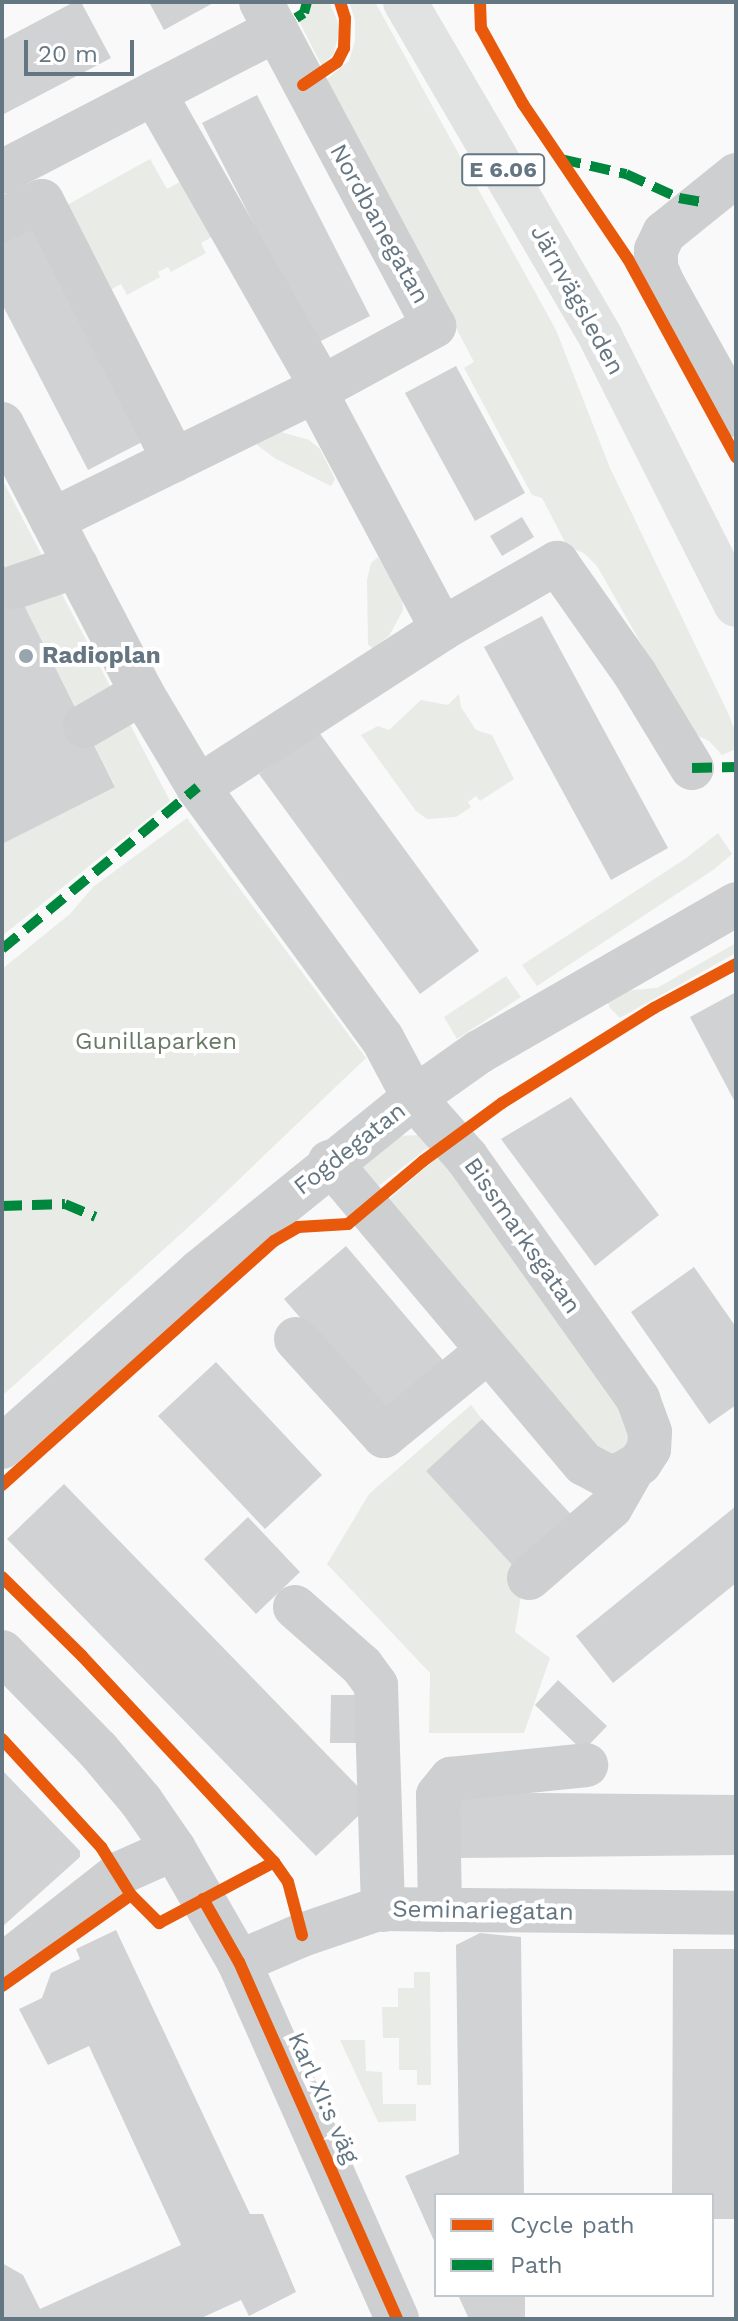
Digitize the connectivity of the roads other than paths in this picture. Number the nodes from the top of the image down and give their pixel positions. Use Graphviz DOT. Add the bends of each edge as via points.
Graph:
graph roads {
  1 [pos="405,2"];
  2 [pos="268,16"];
  3 [pos="154,93"];
  4 [pos="2,172"];
  5 [pos="736,175"];
  6 [pos="2,220"];
  7 [pos="319,389"];
  8 [pos="736,415"];
  9 [pos="2,424"];
  10 [pos="174,460"];
  11 [pos="52,520"];
  12 [pos="77,566"];
  13 [pos="15,587"];
  14 [pos="736,605"];
  15 [pos="442,629"];
  16 [pos="142,693"];
  17 [pos="85,726"];
  18 [pos="692,768"];
  19 [pos="198,787"];
  20 [pos="736,904"];
  21 [pos="414,1098"];
  22 [pos="330,1162"];
  23 [pos="296,1339"];
  24 [pos="488,1351"];
  25 [pos="2,1447"];
  26 [pos="632,1470"];
  27 [pos="529,1578"];
  28 [pos="295,1607"];
  29 [pos="2,1652"];
  30 [pos="586,1765"];
  31 [pos="174,1849"];
  32 [pos="383,1910"];
  33 [pos="440,1910"];
  34 [pos="736,1913"];
  35 [pos="239,1962"];
  36 [pos="2,1966"];
  37 [pos="396,2319"];
  1 -- 14 [label="highway, Järnvägsleden / E 6.06" via="601,338"];
  2 -- 3 [label="street"];
  2 -- 7 [label="street, Nordbanegatan" via="434,326"];
  3 -- 4 [label="street"];
  3 -- 7 [label="street"];
  5 -- 8 [label="street" via="664,233 656,259 662,282"];
  6 -- 10 [label="street" via="42,201"];
  7 -- 10 [label="street, Nordbanegatan"];
  7 -- 15 [label="street"];
  9 -- 11 [label="street, Bissmarksgatan"];
  10 -- 11 [label="street, Nordbanegatan"];
  11 -- 12 [label="street, Bissmarksgatan"];
  12 -- 13 [label="street"];
  12 -- 16 [label="street, Bissmarksgatan"];
  15 -- 18 [label="street" via="557,563 635,674"];
  15 -- 19 [label="street"];
  16 -- 17 [label="street"];
  16 -- 19 [label="street, Bissmarksgatan"];
  19 -- 21 [label="street, Bissmarksgatan" via="382,1038"];
  20 -- 21 [label="street, Fogdegatan" via="479,1052"];
  21 -- 22 [label="street, Fogdegatan"];
  21 -- 26 [label="street, Bissmarksgatan" via="467,1158 638,1399 647,1417 649,1449"];
  22 -- 24 [label="street"];
  22 -- 25 [label="street, Fogdegatan"];
  23 -- 24 [label="street" via="384,1436"];
  24 -- 26 [label="street" via="584,1464 607,1476"];
  26 -- 27 [label="street" via="611,1507"];
  28 -- 32 [label="street" via="376,1685"];
  29 -- 31 [label="street, Karl XI:s väg" via="98,1750"];
  30 -- 33 [label="street" via="451,1779 438,1795"];
  31 -- 35 [label="street, Karl XI:s väg"];
  31 -- 36 [label="street" via="120,1873"];
  32 -- 33 [label="street, Seminariegatan"];
  32 -- 35 [label="street, Seminariegatan"];
  33 -- 34 [label="street, Seminariegatan"];
  35 -- 37 [label="street, Karl XI:s väg"];
}
